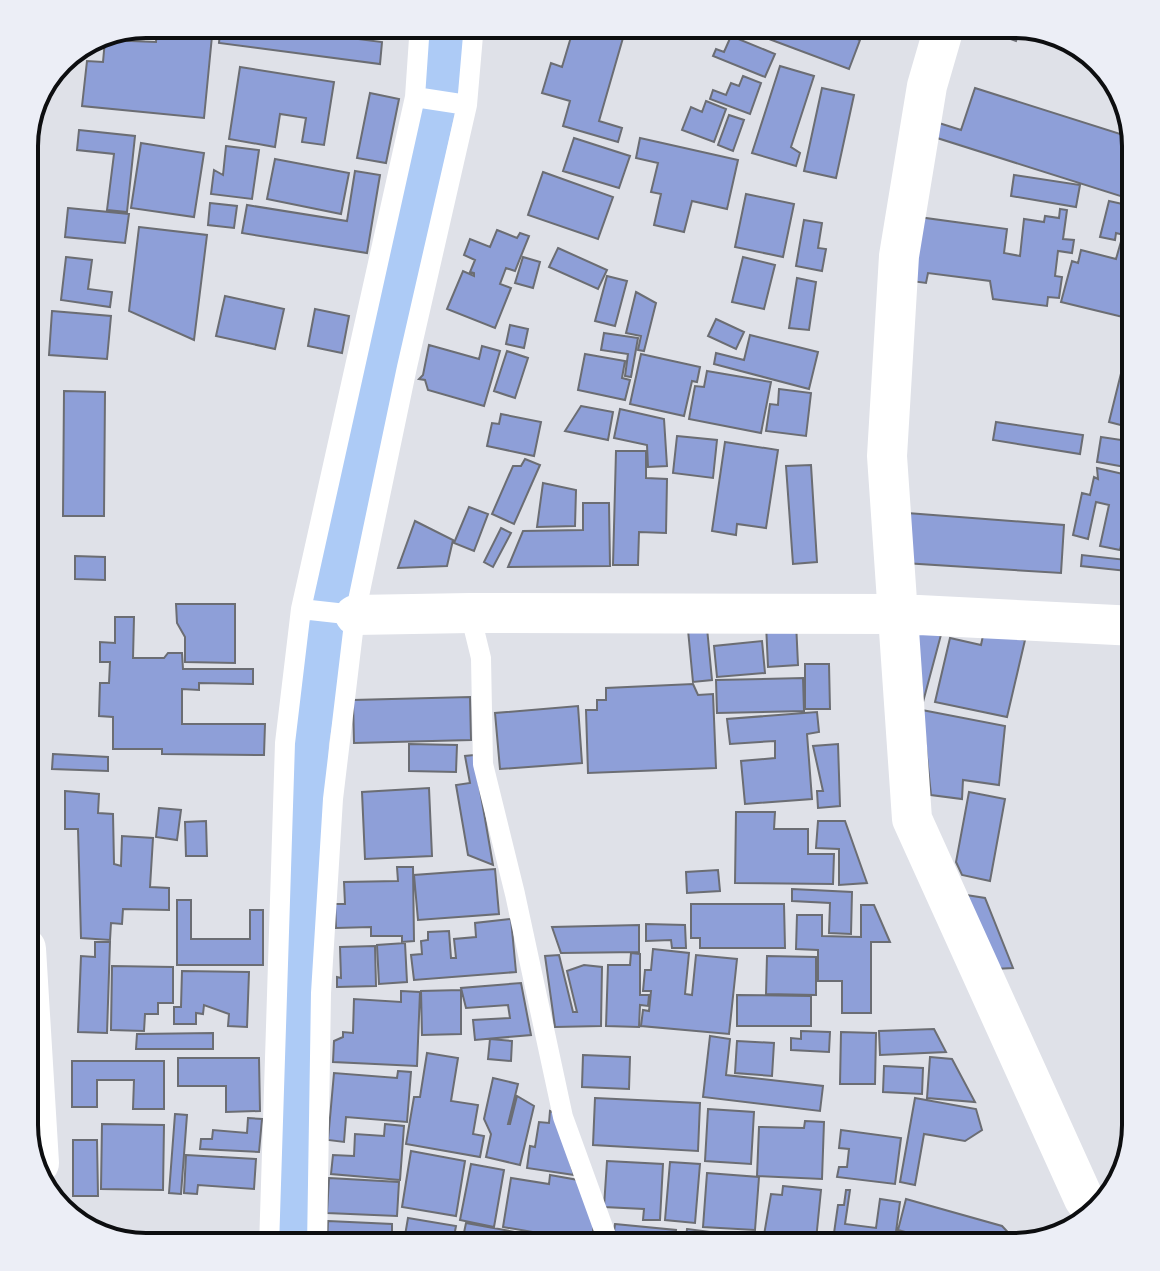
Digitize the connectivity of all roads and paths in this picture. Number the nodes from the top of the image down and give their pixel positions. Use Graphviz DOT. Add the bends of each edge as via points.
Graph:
graph roads {
  1 [pos="419,38"];
  2 [pos="473,38"];
  3 [pos="941,38"];
  4 [pos="415,97"];
  5 [pos="467,105"];
  6 [pos="301,609"];
  7 [pos="470,613"];
  8 [pos="899,614"];
  9 [pos="350,615"];
  10 [pos="1122,625"];
  11 [pos="1087,1204"];
  12 [pos="269,1233"];
  13 [pos="317,1233"];
  14 [pos="605,1233"];
  1 -- 4 [label="lane"];
  2 -- 5 [label="lane"];
  3 -- 8 [label="street" via="927,86 899,256 887,456"];
  4 -- 5 [label="lane"];
  4 -- 6 [label="lane"];
  5 -- 9 [label="lane"];
  6 -- 9 [label="lane"];
  6 -- 12 [label="lane" via="285,743"];
  7 -- 8 [label="street"];
  7 -- 9 [label="street"];
  7 -- 14 [label="lane" via="481,658 483,764 563,1117"];
  8 -- 10 [label="street"];
  8 -- 11 [label="street" via="912,819"];
  9 -- 13 [label="lane" via="322,978"];
}
